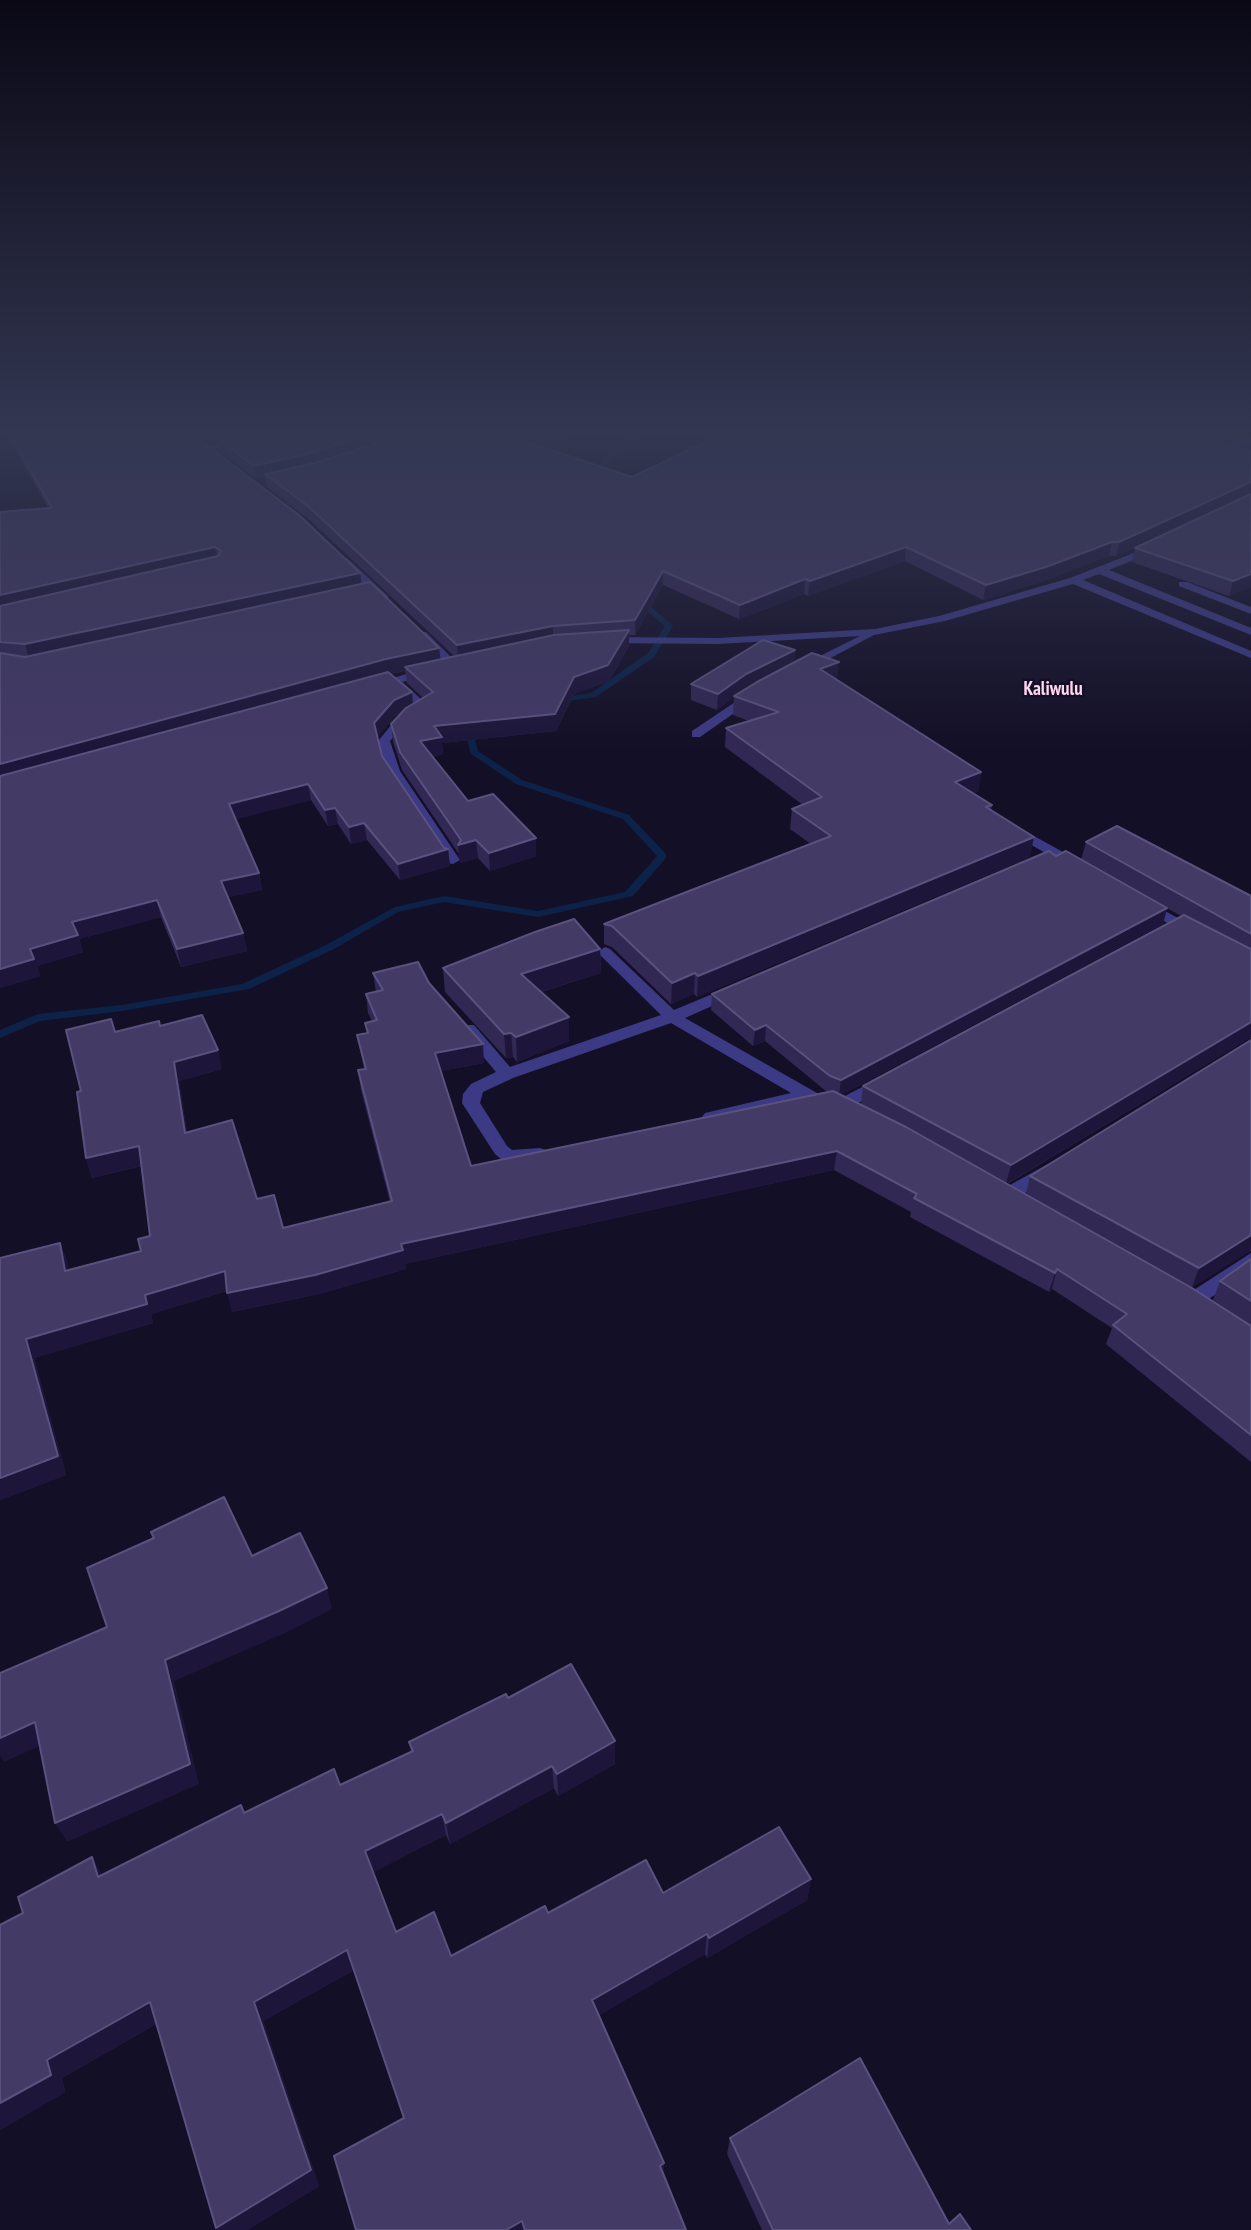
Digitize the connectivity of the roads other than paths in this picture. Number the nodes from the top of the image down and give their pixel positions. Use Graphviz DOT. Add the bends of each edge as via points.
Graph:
graph roads {
  1 [pos="1160,545"];
  2 [pos="333,551"];
  3 [pos="1100,570"];
  4 [pos="1074,580"];
  5 [pos="1183,584"];
  6 [pos="375,590"];
  7 [pos="362,593"];
  8 [pos="1227,602"];
  9 [pos="393,607"];
  10 [pos="1199,611"];
  11 [pos="1251,611"];
  12 [pos="411,623"];
  13 [pos="875,632"];
  14 [pos="1251,632"];
  15 [pos="588,642"];
  16 [pos="1251,655"];
  17 [pos="795,673"];
  18 [pos="393,680"];
  19 [pos="367,687"];
  20 [pos="761,690"];
  21 [pos="696,734"];
  22 [pos="1001,822"];
  23 [pos="453,860"];
  24 [pos="1090,873"];
  25 [pos="1135,898"];
  26 [pos="1212,943"];
  27 [pos="605,952"];
  28 [pos="749,984"];
  29 [pos="456,1016"];
  30 [pos="672,1017"];
  31 [pos="901,1073"];
  32 [pos="507,1074"];
  33 [pos="807,1095"];
  34 [pos="841,1105"];
  35 [pos="864,1117"];
  36 [pos="689,1122"];
  37 [pos="557,1151"];
  38 [pos="1064,1160"];
  39 [pos="1030,1209"];
  40 [pos="1251,1260"];
  41 [pos="1213,1313"];
  1 -- 3 [label="street"];
  2 -- 6 [label="street"];
  3 -- 4 [label="street"];
  3 -- 10 [label="street"];
  4 -- 13 [label="street" via="941,619"];
  4 -- 16 [label="street"];
  5 -- 8 [label="street"];
  6 -- 7 [label="street"];
  6 -- 9 [label="street"];
  8 -- 10 [label="street"];
  8 -- 11 [label="street"];
  10 -- 14 [label="street"];
  12 -- 18 [label="street" via="461,665"];
  13 -- 15 [label="street" via="718,641"];
  13 -- 17 [label="street"];
  18 -- 19 [label="street"];
  18 -- 23 [label="street" via="426,709 402,720 384,741 393,771"];
  20 -- 21 [label="street"];
  22 -- 24 [label="street" via="1051,857"];
  25 -- 26 [label="street" via="1173,927"];
  27 -- 30 [label="street"];
  28 -- 30 [label="street"];
  29 -- 32 [label="street"];
  30 -- 32 [label="street"];
  30 -- 33 [label="street"];
  31 -- 34 [label="street"];
  32 -- 37 [label="street" via="477,1088 471,1103 501,1150 508,1156"];
  33 -- 34 [label="street"];
  33 -- 36 [label="street"];
  34 -- 35 [label="street"];
  38 -- 39 [label="street" via="1000,1193"];
  40 -- 41 [label="street" via="1188,1297"];
}
